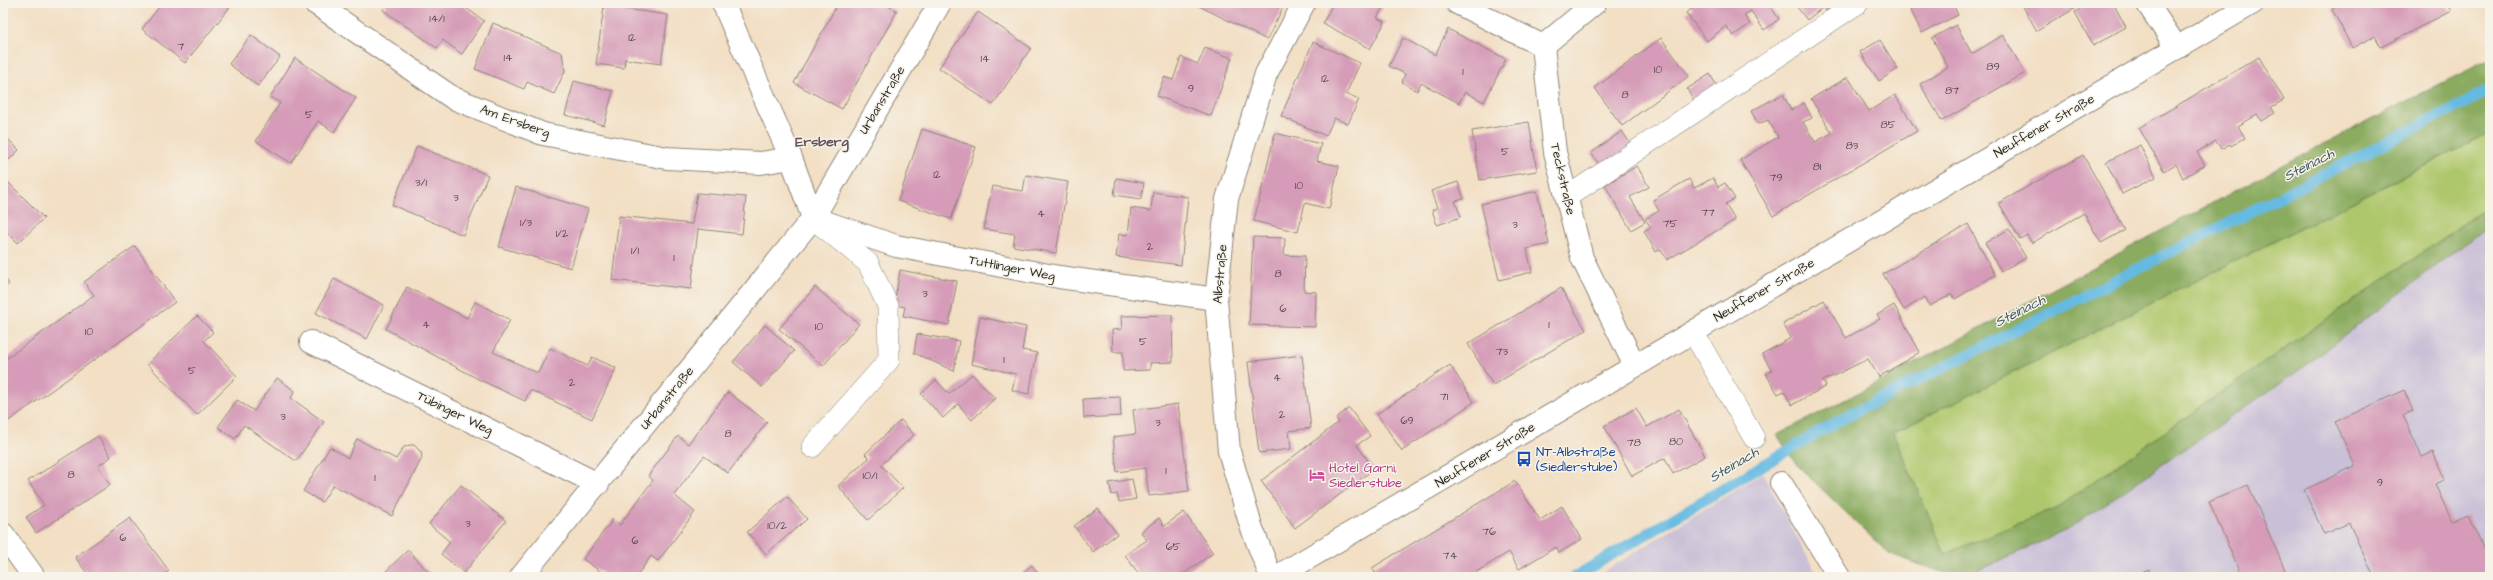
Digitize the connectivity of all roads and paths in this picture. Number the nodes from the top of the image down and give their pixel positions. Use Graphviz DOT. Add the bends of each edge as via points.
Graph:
graph roads {
  1 [pos="315,3"];
  2 [pos="724,3"];
  3 [pos="940,3"];
  4 [pos="1304,3"];
  5 [pos="1457,3"];
  6 [pos="1595,3"];
  7 [pos="1858,3"];
  8 [pos="2147,3"];
  9 [pos="2253,3"];
  10 [pos="1543,46"];
  11 [pos="2177,48"];
  12 [pos="791,158"];
  13 [pos="1567,197"];
  14 [pos="813,218"];
  15 [pos="1216,299"];
  16 [pos="1693,332"];
  17 [pos="311,342"];
  18 [pos="1635,366"];
  19 [pos="1754,438"];
  20 [pos="812,447"];
  21 [pos="1781,483"];
  22 [pos="598,484"];
  23 [pos="3,534"];
  24 [pos="34,577"];
  25 [pos="521,577"];
  26 [pos="1272,577"];
  27 [pos="1276,577"];
  28 [pos="1839,577"];
  1 -- 12 [label="street, Am Ersberg" via="453,98 543,134 667,158 761,163"];
  2 -- 12 [label="street"];
  3 -- 14 [label="street, Urbanstraße"];
  4 -- 15 [label="street, Albstraße" via="1266,74 1227,199"];
  5 -- 10 [label="street"];
  6 -- 10 [label="street"];
  7 -- 13 [label="lane"];
  8 -- 11 [label="street"];
  9 -- 11 [label="street, Neuffener Straße"];
  10 -- 13 [label="street, Teckstraße" via="1555,152"];
  11 -- 16 [label="street, Neuffener Straße"];
  12 -- 14 [label="street"];
  13 -- 18 [label="street, Teckstraße" via="1582,258"];
  14 -- 15 [label="street, Tuttlinger Weg" via="896,246 1059,277"];
  14 -- 20 [label="lane" via="868,262 888,306 889,360"];
  14 -- 22 [label="street, Urbanstraße"];
  15 -- 26 [label="street, Albstraße" via="1229,451 1251,526"];
  16 -- 18 [label="street, Neuffener Straße"];
  16 -- 19 [label="lane"];
  17 -- 22 [label="street, Tübinger Weg"];
  18 -- 27 [label="street, Neuffener Straße"];
  21 -- 28 [label="street"];
  22 -- 25 [label="street, Urbanstraße"];
  23 -- 24 [label="street"];
}
